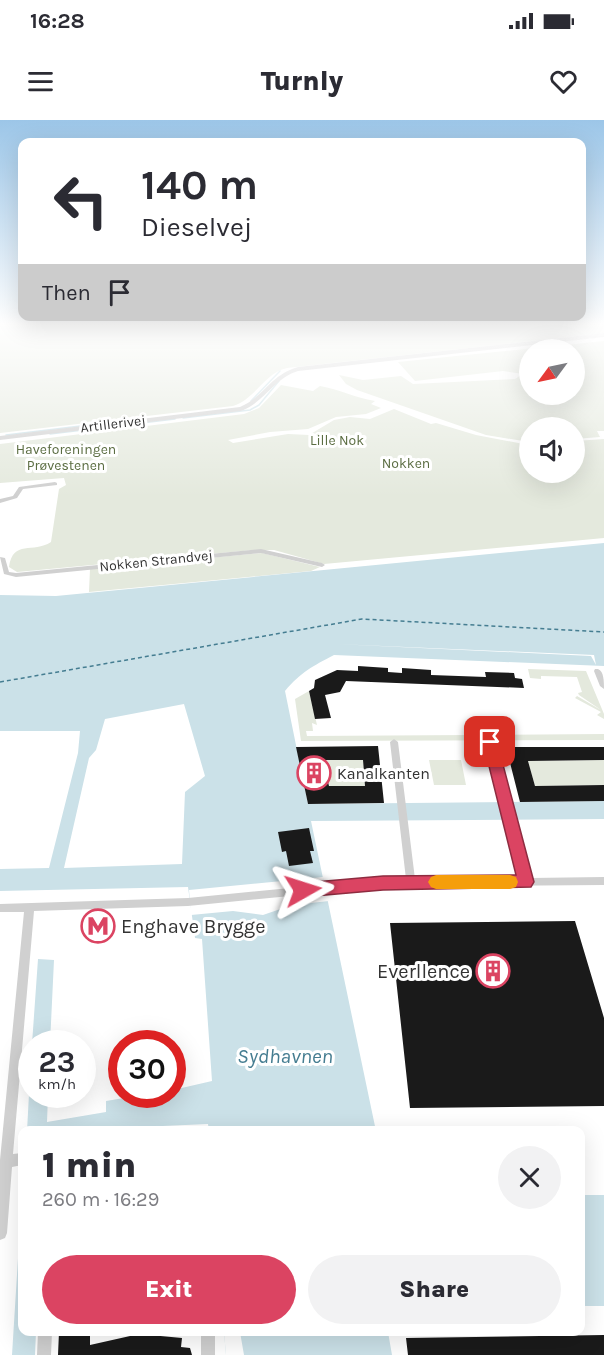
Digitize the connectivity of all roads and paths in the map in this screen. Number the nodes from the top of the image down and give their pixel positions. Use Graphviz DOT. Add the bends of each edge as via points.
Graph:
graph roads {
  1 [pos="274,382"];
  2 [pos="0,438"];
  3 [pos="55,484"];
  4 [pos="0,501"];
  5 [pos="0,559"];
  6 [pos="321,565"];
  7 [pos="598,671"];
  8 [pos="604,687"];
  9 [pos="394,742"];
  10 [pos="490,742"];
  11 [pos="604,881"];
  12 [pos="411,882"];
  13 [pos="526,882"];
  14 [pos="0,908"];
  15 [pos="29,908"];
  16 [pos="18,1160"];
  17 [pos="6,1161"];
  18 [pos="0,1233"];
  19 [pos="45,1336"];
  20 [pos="208,1336"];
  21 [pos="44,1355"];
  22 [pos="208,1355"];
  1 -- 2 [label="street, Artillerivej" via="256,402 242,409"];
  3 -- 4 [label="street" via="21,488 15,497"];
  5 -- 6 [label="street, Nokken Strandvej" via="6,573 16,575 261,551"];
  7 -- 8 [label="street"];
  9 -- 12 [label="street"];
  10 -- 13 [label="street"];
  11 -- 13 [label="street"];
  12 -- 13 [label="street"];
  12 -- 15 [label="street" via="190,902"];
  14 -- 15 [label="street"];
  15 -- 17 [label="street"];
  16 -- 17 [label="street"];
  17 -- 18 [label="street"];
  19 -- 21 [label="street"];
  20 -- 22 [label="street"];
}
